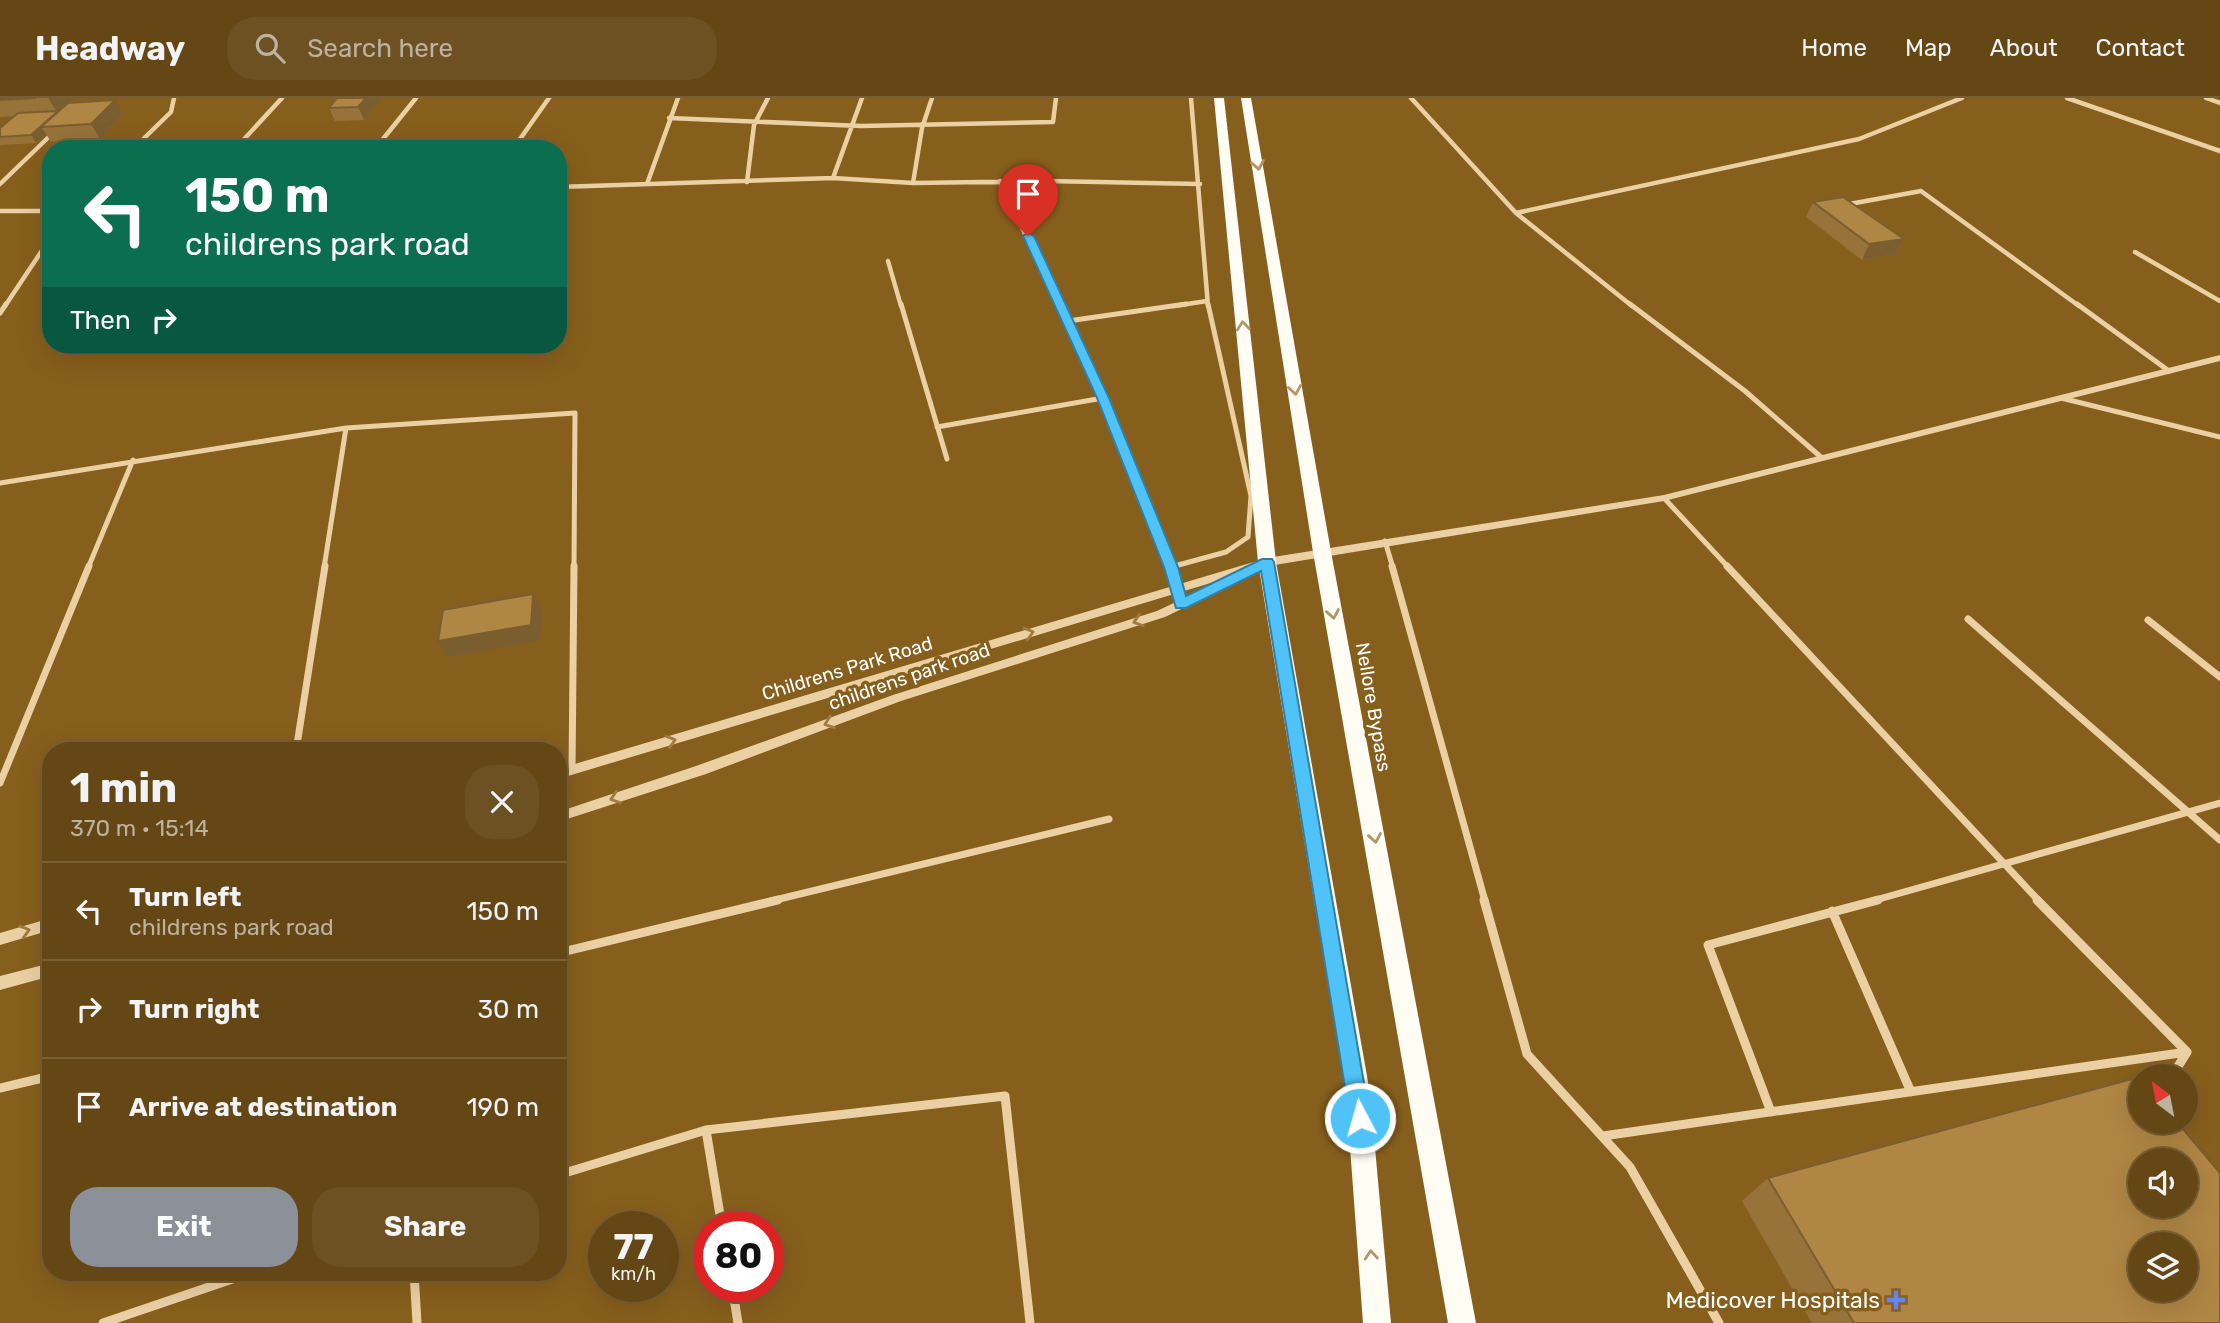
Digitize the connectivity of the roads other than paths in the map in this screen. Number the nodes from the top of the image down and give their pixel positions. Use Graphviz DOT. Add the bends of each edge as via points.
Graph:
graph roads {
  1 [pos="174,98"];
  2 [pos="282,98"];
  3 [pos="416,98"];
  4 [pos="549,98"];
  5 [pos="678,98"];
  6 [pos="768,98"];
  7 [pos="862,98"];
  8 [pos="932,98"];
  9 [pos="1056,98"];
  10 [pos="1191,98"];
  11 [pos="1219,98"];
  12 [pos="1247,98"];
  13 [pos="1411,98"];
  14 [pos="1962,98"];
  15 [pos="2067,98"];
  16 [pos="2206,98"];
  17 [pos="2220,103"];
  18 [pos="669,118"];
  19 [pos="754,125"];
  20 [pos="60,127"];
  21 [pos="854,127"];
  22 [pos="922,128"];
  23 [pos="46,140"];
  24 [pos="142,140"];
  25 [pos="243,140"];
  26 [pos="382,140"];
  27 [pos="519,140"];
  28 [pos="42,144"];
  29 [pos="2220,151"];
  30 [pos="833,178"];
  31 [pos="1000,181"];
  32 [pos="747,182"];
  33 [pos="913,183"];
  34 [pos="0,184"];
  35 [pos="647,184"];
  36 [pos="1200,184"];
  37 [pos="567,187"];
  38 [pos="1832,207"];
  39 [pos="0,211"];
  40 [pos="42,211"];
  41 [pos="1516,213"];
  42 [pos="42,250"];
  43 [pos="2135,252"];
  44 [pos="888,261"];
  45 [pos="1207,301"];
  46 [pos="2220,301"];
  47 [pos="0,313"];
  48 [pos="1068,321"];
  49 [pos="2220,358"];
  50 [pos="2169,371"];
  51 [pos="1103,398"];
  52 [pos="2061,398"];
  53 [pos="937,427"];
  54 [pos="346,428"];
  55 [pos="2220,437"];
  56 [pos="1822,458"];
  57 [pos="947,459"];
  58 [pos="133,460"];
  59 [pos="0,483"];
  60 [pos="1664,498"];
  61 [pos="1385,541"];
  62 [pos="1322,552"];
  63 [pos="1267,562"];
  64 [pos="1171,567"];
  65 [pos="1178,587"];
  66 [pos="1181,604"];
  67 [pos="1968,619"];
  68 [pos="2148,620"];
  69 [pos="2220,677"];
  70 [pos="297,742"];
  71 [pos="572,770"];
  72 [pos="567,771"];
  73 [pos="0,783"];
  74 [pos="2220,803"];
  75 [pos="2189,812"];
  76 [pos="567,814"];
  77 [pos="1109,818"];
  78 [pos="2220,840"];
  79 [pos="2004,866"];
  80 [pos="1832,911"];
  81 [pos="42,927"];
  82 [pos="0,939"];
  83 [pos="567,951"];
  84 [pos="42,971"];
  85 [pos="0,983"];
  86 [pos="2187,1052"];
  87 [pos="2180,1064"];
  88 [pos="42,1078"];
  89 [pos="0,1088"];
  90 [pos="1911,1092"];
  91 [pos="1771,1112"];
  92 [pos="706,1130"];
  93 [pos="1603,1136"];
  94 [pos="567,1172"];
  95 [pos="719,1211"];
  96 [pos="228,1281"];
  97 [pos="414,1281"];
  98 [pos="735,1302"];
  99 [pos="115,1321"];
  100 [pos="103,1323"];
  101 [pos="416,1323"];
  102 [pos="738,1323"];
  103 [pos="1030,1323"];
  104 [pos="1377,1323"];
  105 [pos="1462,1323"];
  106 [pos="1719,1323"];
  1 -- 24 [label="street" via="171,112"];
  2 -- 25 [label="street"];
  3 -- 26 [label="street"];
  4 -- 27 [label="street"];
  5 -- 18 [label="street"];
  6 -- 19 [label="street"];
  7 -- 21 [label="street"];
  8 -- 22 [label="street"];
  9 -- 22 [label="street" via="1053,122"];
  10 -- 36 [label="street"];
  63 -- 11 [label="highway, one-way"];
  12 -- 62 [label="highway, Nellore Bypass, one-way"];
  13 -- 41 [label="street"];
  14 -- 41 [label="street" via="1859,139"];
  15 -- 29 [label="street"];
  16 -- 17 [label="street"];
  18 -- 19 [label="street"];
  18 -- 35 [label="street"];
  19 -- 21 [label="street"];
  19 -- 32 [label="street"];
  20 -- 23 [label="street"];
  21 -- 22 [label="street"];
  21 -- 30 [label="street"];
  22 -- 33 [label="street"];
  28 -- 34 [label="street"];
  30 -- 32 [label="street"];
  30 -- 33 [label="street"];
  31 -- 33 [label="street"];
  31 -- 36 [label="street"];
  31 -- 48 [label="street"];
  32 -- 35 [label="street"];
  35 -- 37 [label="street"];
  36 -- 45 [label="street"];
  38 -- 50 [label="street" via="1921,191"];
  39 -- 40 [label="street"];
  41 -- 56 [label="street" via="1745,391"];
  42 -- 47 [label="street"];
  43 -- 46 [label="street"];
  44 -- 53 [label="street"];
  45 -- 48 [label="street"];
  45 -- 64 [label="street" via="1251,496 1248,537 1226,552"];
  48 -- 51 [label="street"];
  49 -- 50 [label="street, Childrens Park Road"];
  50 -- 52 [label="street, Childrens Park Road"];
  51 -- 53 [label="street"];
  51 -- 64 [label="street"];
  52 -- 55 [label="street"];
  52 -- 56 [label="street, Childrens Park Road"];
  53 -- 57 [label="street"];
  54 -- 58 [label="street"];
  54 -- 70 [label="street"];
  54 -- 71 [label="street" via="575,413"];
  56 -- 60 [label="street, Childrens Park Road"];
  58 -- 59 [label="street"];
  58 -- 73 [label="street"];
  60 -- 61 [label="street, Childrens Park Road"];
  60 -- 79 [label="street"];
  61 -- 62 [label="street, Childrens Park Road"];
  61 -- 93 [label="street" via="1527,1054"];
  62 -- 63 [label="street, Childrens Park Road"];
  62 -- 105 [label="highway, Nellore Bypass, one-way"];
  63 -- 65 [label="street, Childrens Park Road"];
  63 -- 66 [label="street, childrens park road"];
  104 -- 63 [label="highway, one-way" via="1358,1093"];
  64 -- 65 [label="street"];
  65 -- 66 [label="street"];
  71 -- 65 [label="street, Childrens Park Road, one-way"];
  66 -- 76 [label="street, childrens park road, one-way"];
  67 -- 75 [label="street"];
  68 -- 69 [label="street"];
  71 -- 72 [label="street, Childrens Park Road"];
  74 -- 75 [label="street"];
  75 -- 78 [label="street"];
  75 -- 79 [label="street"];
  77 -- 83 [label="street"];
  79 -- 80 [label="street"];
  79 -- 86 [label="street"];
  80 -- 90 [label="street"];
  80 -- 91 [label="street" via="1708,945"];
  82 -- 81 [label="street, one-way"];
  84 -- 85 [label="street"];
  86 -- 87 [label="street"];
  86 -- 90 [label="street"];
  88 -- 89 [label="street"];
  90 -- 91 [label="street"];
  91 -- 93 [label="street"];
  92 -- 94 [label="street"];
  92 -- 95 [label="street"];
  92 -- 103 [label="street" via="1005,1097"];
  93 -- 106 [label="street" via="1630,1167"];
  96 -- 99 [label="street"];
  97 -- 101 [label="street"];
  98 -- 102 [label="street"];
  99 -- 100 [label="street"];
}
